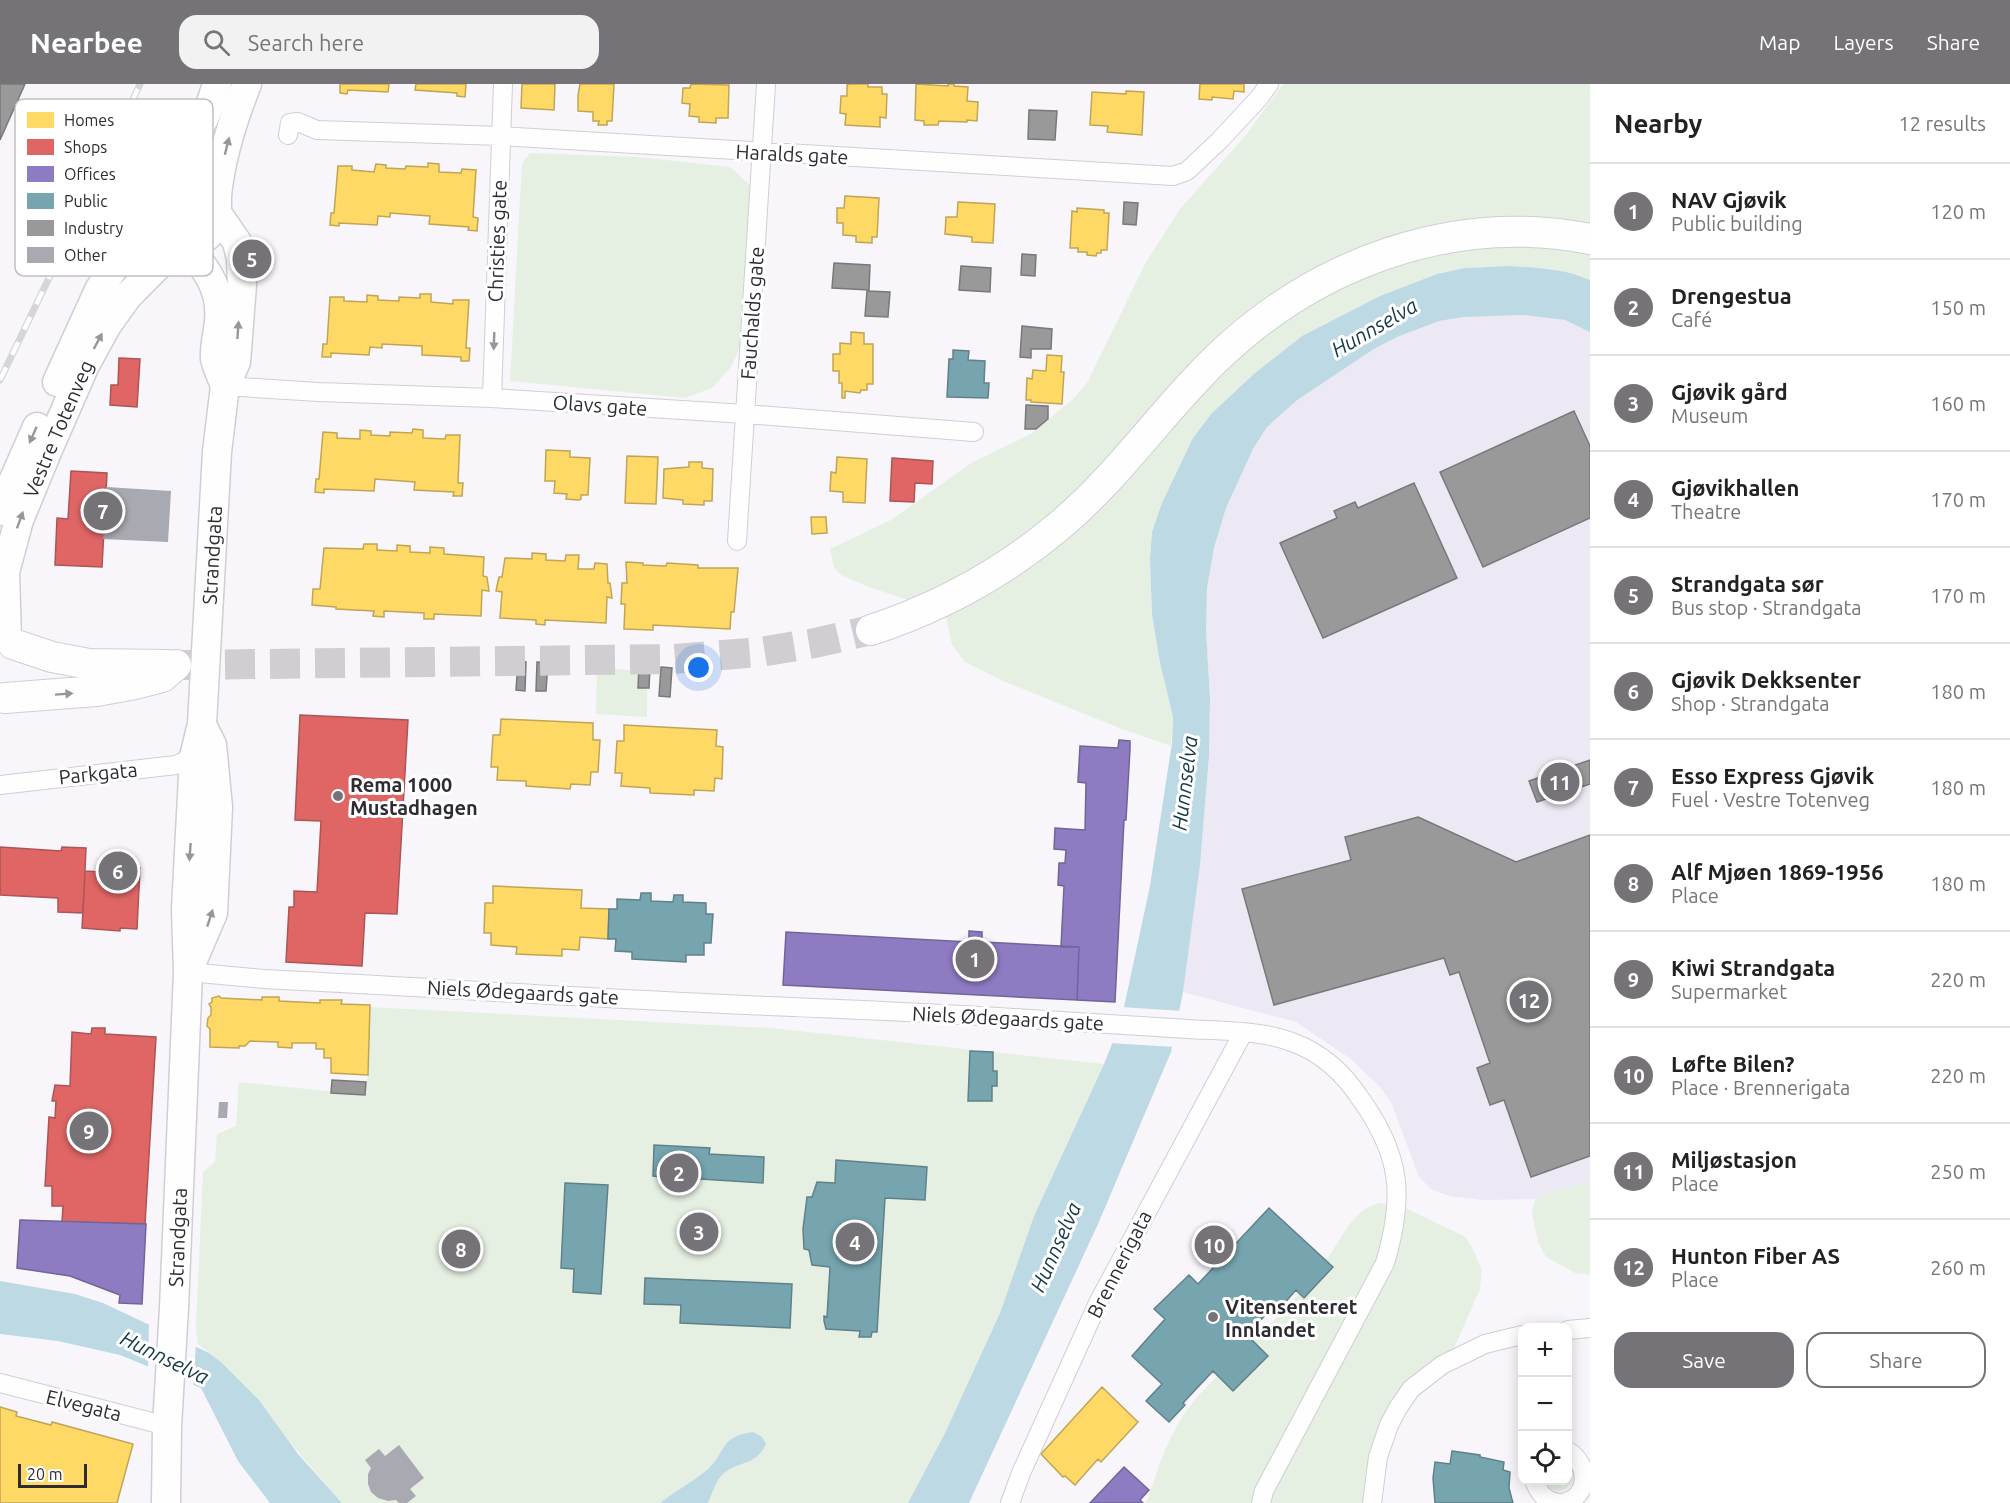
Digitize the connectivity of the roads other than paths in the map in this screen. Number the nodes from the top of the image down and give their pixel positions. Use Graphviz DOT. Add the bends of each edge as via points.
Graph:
graph roads {
  1 [pos="217,84"];
  2 [pos="247,84"];
  3 [pos="503,84"];
  4 [pos="766,84"];
  5 [pos="1269,84"];
  6 [pos="212,99"];
  7 [pos="288,135"];
  8 [pos="501,136"];
  9 [pos="762,153"];
  10 [pos="213,193"];
  11 [pos="218,207"];
  12 [pos="213,230"];
  13 [pos="1590,239"];
  14 [pos="109,276"];
  15 [pos="149,276"];
  16 [pos="210,276"];
  17 [pos="225,386"];
  18 [pos="492,398"];
  19 [pos="745,414"];
  20 [pos="974,432"];
  21 [pos="0,511"];
  22 [pos="737,541"];
  23 [pos="871,630"];
  24 [pos="7,640"];
  25 [pos="3,699"];
  26 [pos="202,724"];
  27 [pos="194,758"];
  28 [pos="0,784"];
  29 [pos="188,972"];
  30 [pos="1242,1033"];
  31 [pos="1590,1328"];
  32 [pos="1572,1330"];
  33 [pos="1518,1336"];
  34 [pos="0,1383"];
  35 [pos="168,1413"];
  36 [pos="1572,1453"];
  37 [pos="1587,1461"];
  38 [pos="1537,1485"];
  39 [pos="166,1503"];
  40 [pos="1010,1503"];
  41 [pos="1261,1503"];
  42 [pos="1372,1503"];
  43 [pos="1560,1503"];
  1 -- 6 [label="main road"];
  11 -- 2 [label="main road, one-way" via="223,162"];
  3 -- 8 [label="street, Christies gate"];
  4 -- 9 [label="street, Fauchalds gate"];
  5 -- 9 [label="street, Haralds gate" via="1187,171 1173,176"];
  7 -- 8 [label="street, Haralds gate" via="290,123 298,122 317,130"];
  8 -- 9 [label="street, Haralds gate"];
  8 -- 18 [label="street, Christies gate, one-way"];
  9 -- 19 [label="street, Fauchalds gate"];
  10 -- 11 [label="main road"];
  11 -- 12 [label="main road"];
  17 -- 11 [label="main road, Strandgata, one-way" via="236,362 241,259 237,242"];
  13 -- 23 [label="highway" via="1517,230 1446,238 1353,265 1308,288 1274,310 1217,358 1109,479 1035,545 988,578 950,598"];
  14 -- 21 [label="main road, Vestre Totenveg, one-way" via="94,300"];
  24 -- 15 [label="main road, Vestre Totenveg, one-way" via="5,572 19,520 85,365 127,297"];
  16 -- 17 [label="main road, Strandgata" via="220,313 215,358"];
  17 -- 18 [label="street, Olavs gate"];
  17 -- 26 [label="main road, Strandgata" via="217,452"];
  18 -- 19 [label="street, Olavs gate"];
  19 -- 20 [label="street, Olavs gate"];
  19 -- 22 [label="street, Fauchalds gate"];
  24 -- 25 [label="highway" via="20,655 22,667 15,690"];
  25 -- 24 [label="highway, one-way" via="135,684 162,677 176,665 89,664 52,657"];
  26 -- 27 [label="main road, Strandgata"];
  29 -- 26 [label="main road, Strandgata, one-way" via="213,912 218,807 212,745"];
  27 -- 28 [label="street, Parkgata" via="176,765"];
  27 -- 29 [label="main road, Strandgata, one-way" via="186,909"];
  29 -- 30 [label="street, Niels Ødegaards gate"];
  29 -- 35 [label="main road, Strandgata"];
  30 -- 40 [label="street, Brennerigata" via="1095,1311 1020,1473"];
  30 -- 41 [label="street, Niels Ødegaards gate" via="1298,1044 1332,1064 1374,1117 1391,1152 1397,1185 1395,1232 1385,1263"];
  31 -- 32 [label="street"];
  33 -- 42 [label="street" via="1468,1352 1442,1365 1411,1389 1389,1425 1378,1457"];
  34 -- 35 [label="street, Elvegata"];
  35 -- 39 [label="main road, Strandgata"];
  36 -- 37 [label="street"];
  37 -- 43 [label="street" via="1584,1490 1569,1502"];
  38 -- 43 [label="street" via="1543,1497"];
}
